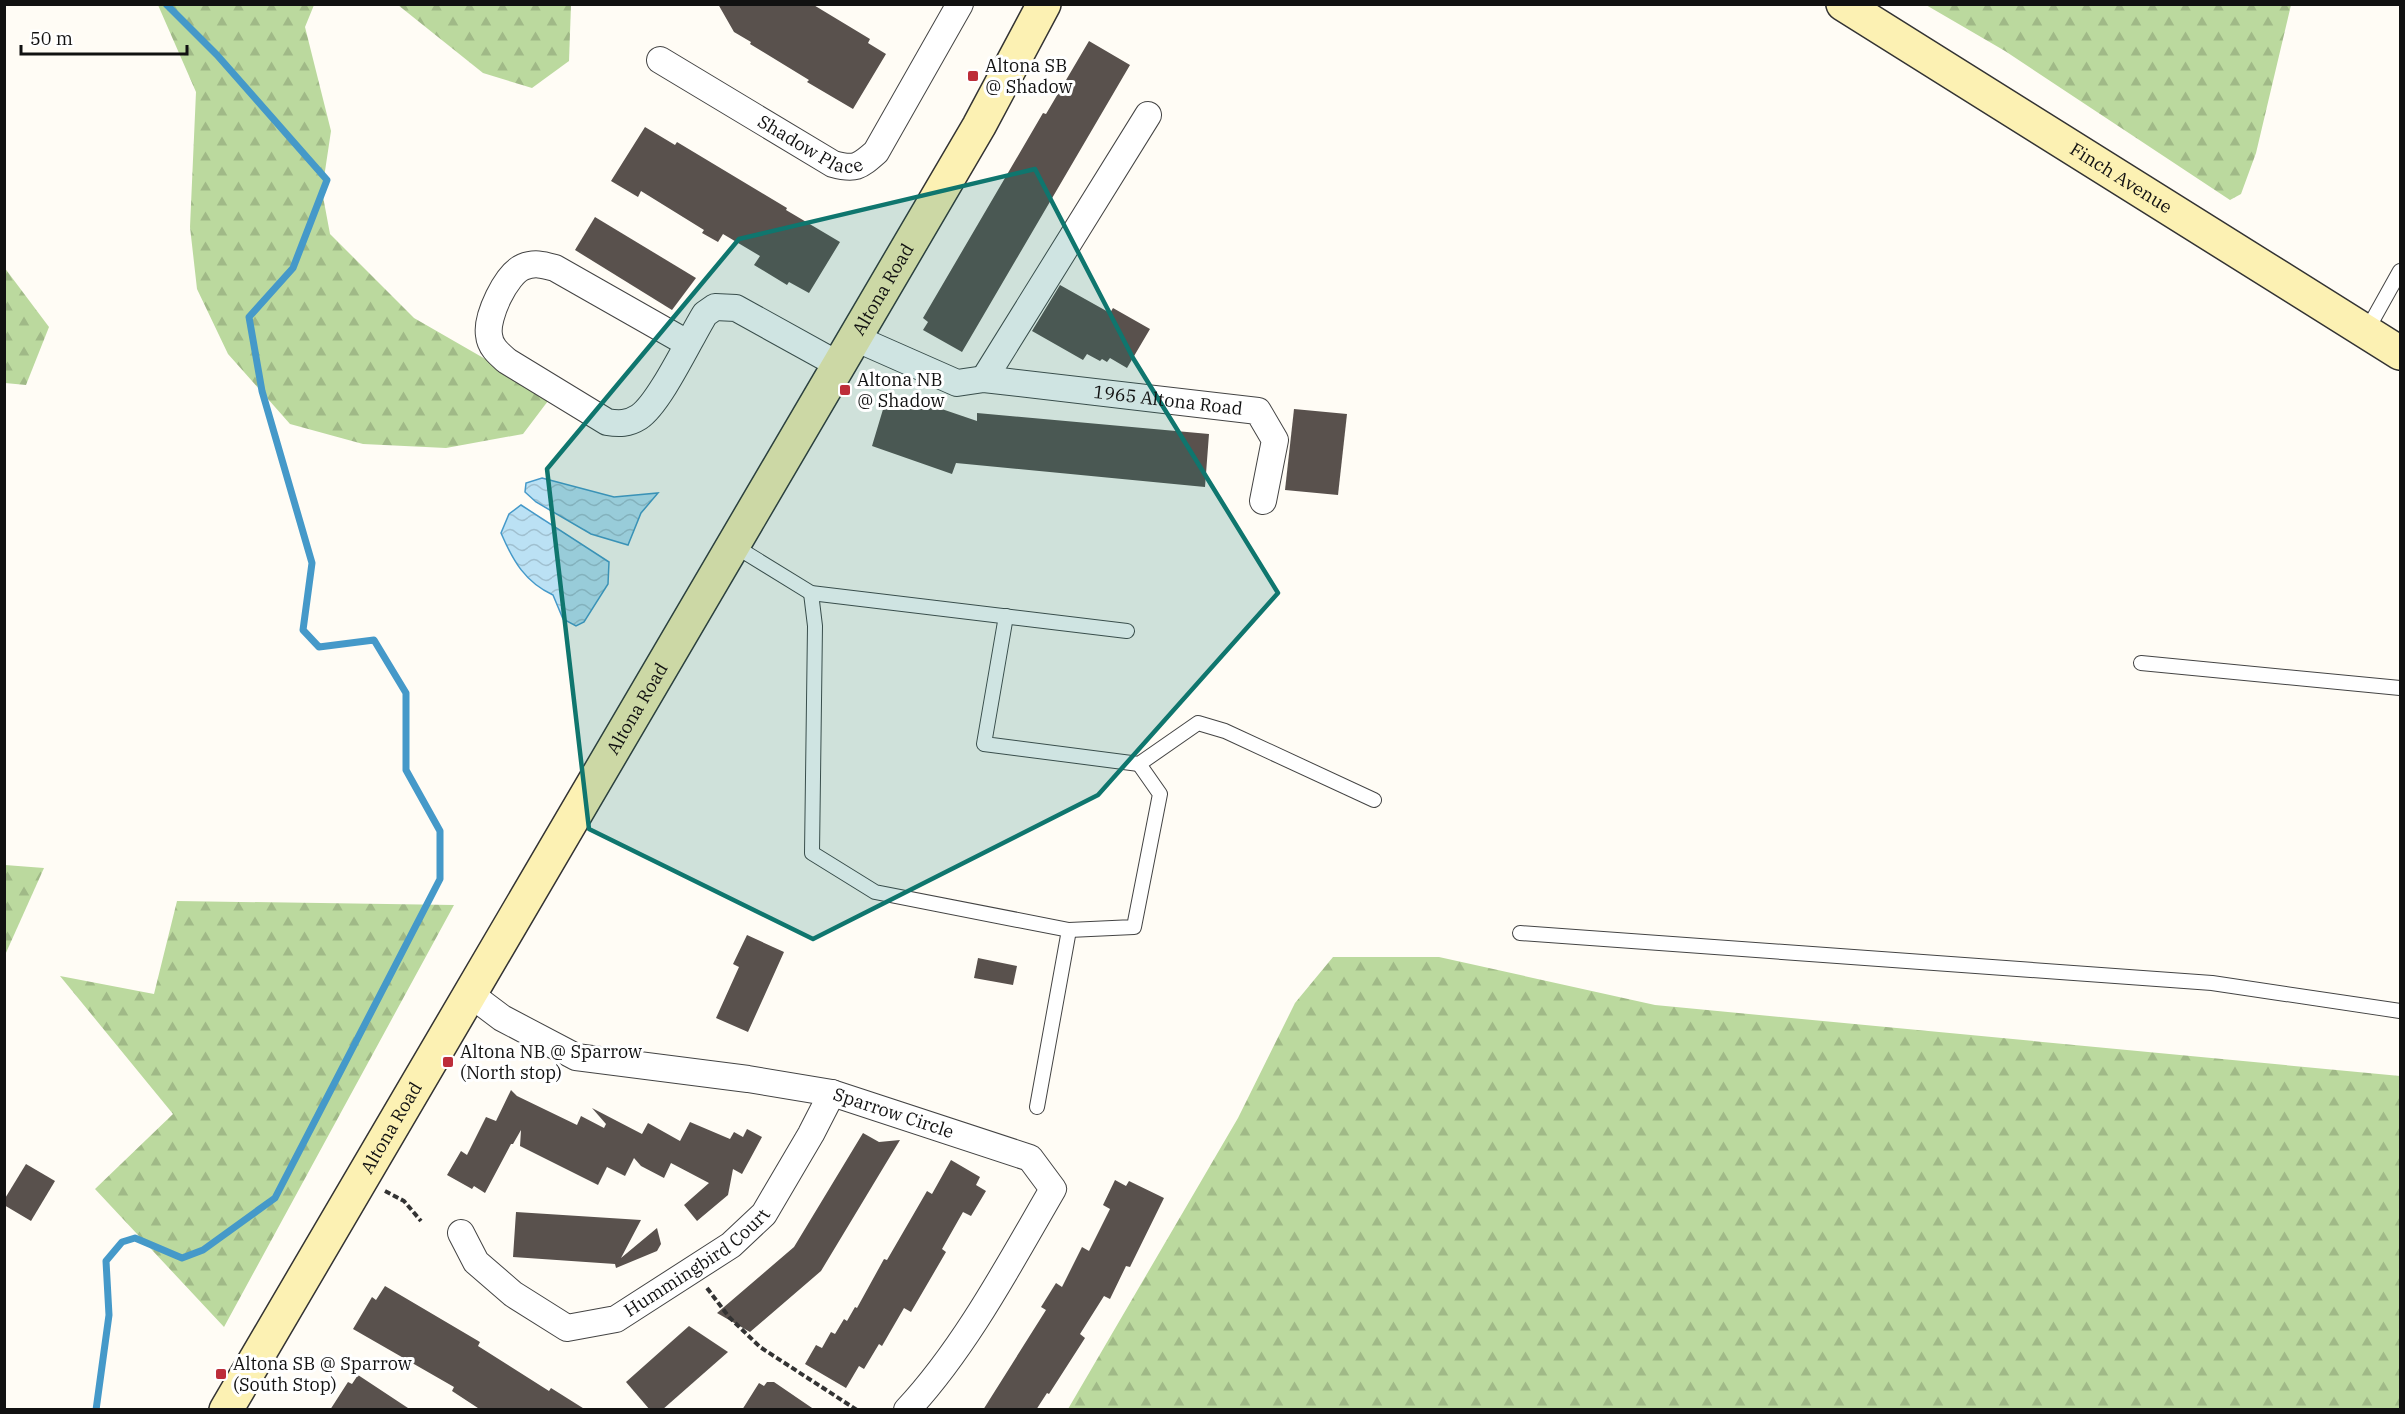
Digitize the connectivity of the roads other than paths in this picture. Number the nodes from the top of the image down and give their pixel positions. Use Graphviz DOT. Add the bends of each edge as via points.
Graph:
graph roads {
  1 [pos="960,4"];
  2 [pos="1044,4"];
  3 [pos="1843,4"];
  4 [pos="660,60"];
  5 [pos="1148,115"];
  6 [pos="2400,271"];
  7 [pos="2366,332"];
  8 [pos="687,343"];
  9 [pos="847,352"];
  10 [pos="2400,353"];
  11 [pos="984,379"];
  12 [pos="1263,501"];
  13 [pos="733,545"];
  14 [pos="811,593"];
  15 [pos="1006,616"];
  16 [pos="1127,631"];
  17 [pos="2141,663"];
  18 [pos="2400,688"];
  19 [pos="1139,764"];
  20 [pos="1374,800"];
  21 [pos="1069,930"];
  22 [pos="1520,933"];
  23 [pos="470,994"];
  24 [pos="2400,1011"];
  25 [pos="832,1094"];
  26 [pos="1037,1107"];
  27 [pos="461,1233"];
  28 [pos="226,1410"];
  29 [pos="907,1410"];
  1 -- 4 [label="street, Shadow Place" via="876,152 862,164 849,168 833,164"];
  2 -- 9 [label="main road, Altona Road" via="979,126"];
  3 -- 7 [label="main road, Finch Avenue"];
  5 -- 11 [label="street"];
  6 -- 7 [label="lane"];
  7 -- 10 [label="main road, Finch Avenue"];
  8 -- 8 [label="street, 1965 Altona Road" via="652,405 623,424 607,422 507,362 495,350 489,335 492,311 507,283 521,267 538,263 555,268"];
  8 -- 9 [label="street, 1965 Altona Road" via="705,314 724,306"];
  9 -- 11 [label="street, 1965 Altona Road" via="957,382"];
  9 -- 13 [label="main road, Altona Road"];
  11 -- 12 [label="street, 1965 Altona Road" via="1258,411 1275,440"];
  13 -- 14 [label="lane"];
  13 -- 23 [label="main road, Altona Road"];
  14 -- 15 [label="lane"];
  14 -- 21 [label="lane" via="815,626 812,853 875,892"];
  15 -- 16 [label="lane"];
  15 -- 19 [label="lane" via="984,744"];
  17 -- 18 [label="lane"];
  19 -- 20 [label="lane" via="1198,723 1225,731"];
  19 -- 21 [label="lane" via="1160,794 1134,927"];
  21 -- 26 [label="lane"];
  22 -- 24 [label="lane" via="2212,983"];
  23 -- 25 [label="street, Sparrow Circle" via="502,1018 576,1057"];
  23 -- 28 [label="main road, Altona Road"];
  25 -- 27 [label="street, Hummingbird Court" via="764,1214 731,1245 616,1319 567,1328 513,1294 476,1262"];
  25 -- 29 [label="street, Sparrow Circle" via="1030,1158 1053,1189 955,1350"];
}
